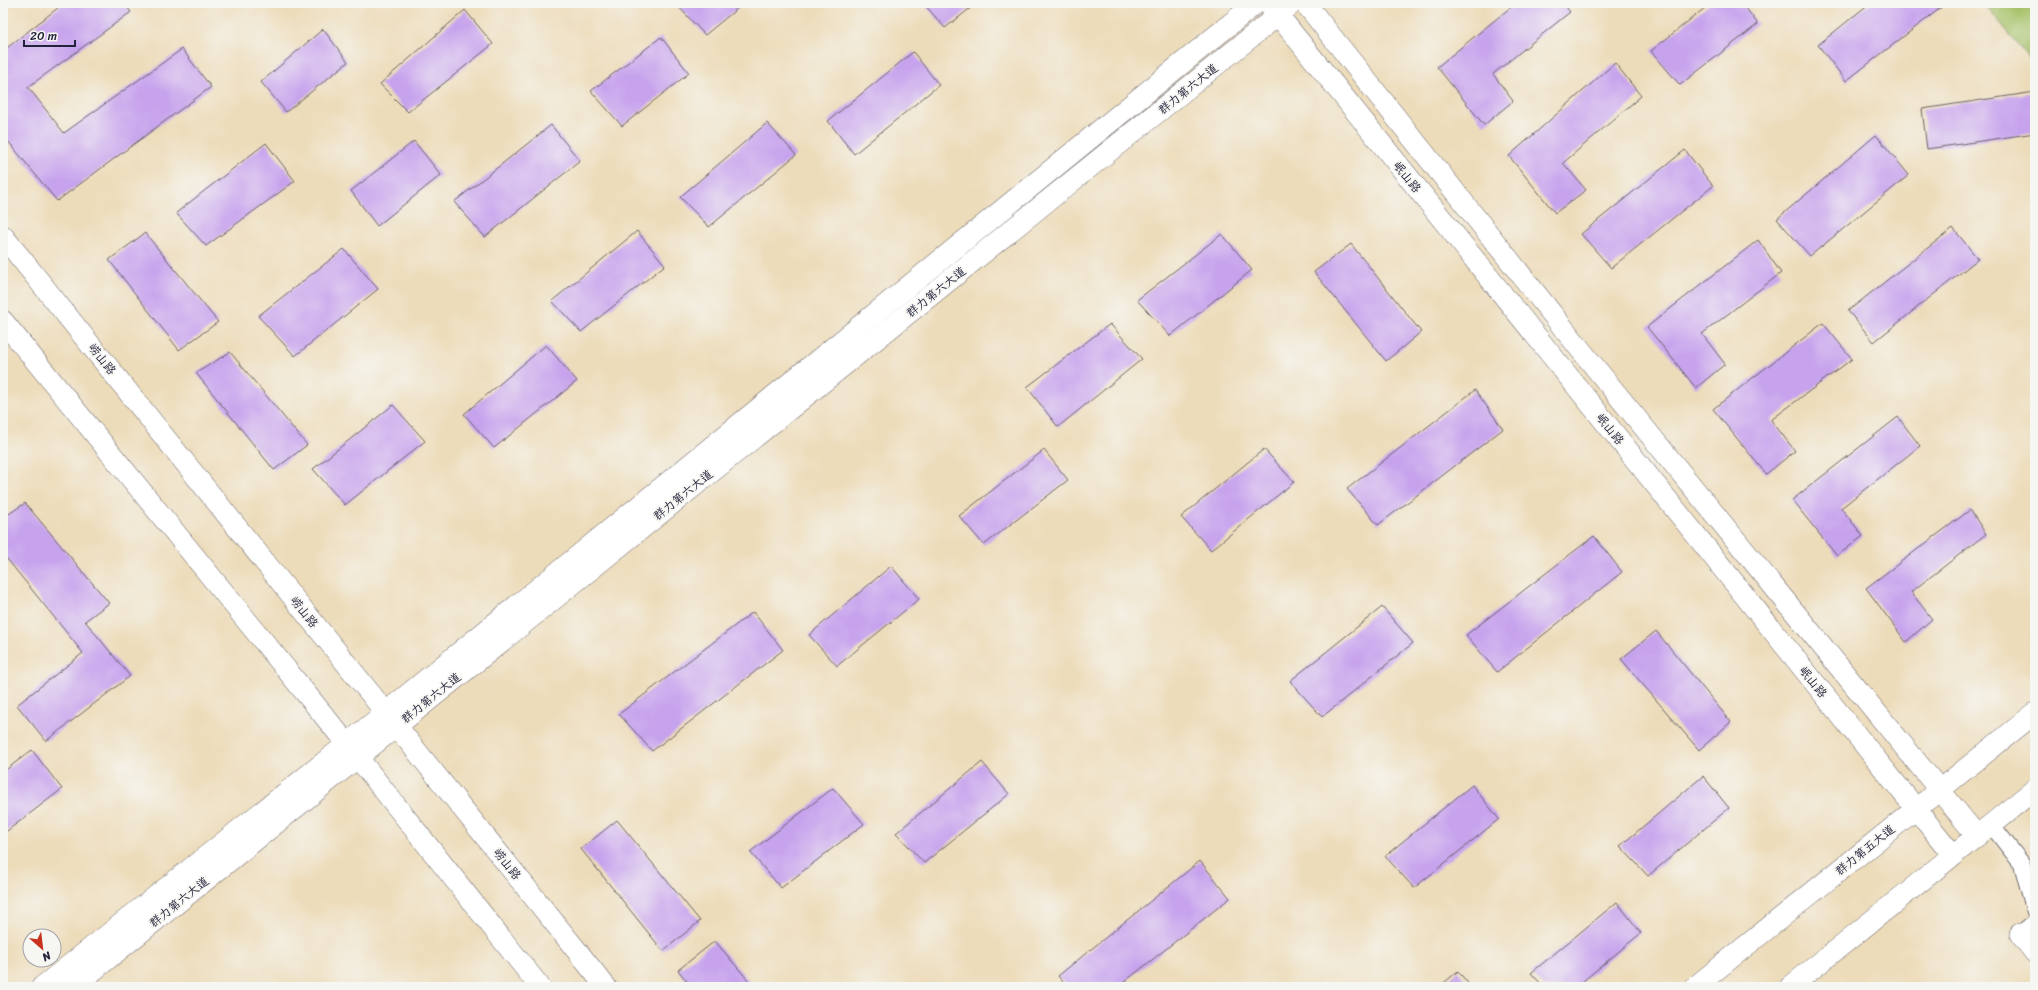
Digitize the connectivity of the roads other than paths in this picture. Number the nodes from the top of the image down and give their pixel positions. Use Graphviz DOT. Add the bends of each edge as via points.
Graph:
graph roads {
  1 [pos="1256,3"];
  2 [pos="1293,3"];
  3 [pos="1305,3"];
  4 [pos="1273,10"];
  5 [pos="3,236"];
  6 [pos="3,321"];
  7 [pos="2035,712"];
  8 [pos="390,719"];
  9 [pos="352,751"];
  10 [pos="1939,789"];
  11 [pos="2035,789"];
  12 [pos="1916,809"];
  13 [pos="1984,830"];
  14 [pos="1953,855"];
  15 [pos="2035,912"];
  16 [pos="2028,928"];
  17 [pos="2035,953"];
  18 [pos="42,987"];
  19 [pos="73,987"];
  20 [pos="540,987"];
  21 [pos="606,987"];
  22 [pos="1695,987"];
  23 [pos="1790,987"];
  1 -- 8 [label="main road, 群力第六大道"];
  2 -- 4 [label="main road, 群力第六大道"];
  3 -- 10 [label="main road" via="1580,349"];
  4 -- 8 [label="main road, 群力第六大道"];
  4 -- 12 [label="main road, 岷山路"];
  5 -- 8 [label="main road, 崂山路"];
  6 -- 9 [label="main road"];
  7 -- 10 [label="main road, 群力第五大道"];
  8 -- 9 [label="main road, 群力第六大道"];
  8 -- 21 [label="main road, 崂山路"];
  9 -- 18 [label="main road, 群力第六大道"];
  9 -- 19 [label="main road, 群力第六大道"];
  9 -- 20 [label="main road"];
  10 -- 12 [label="main road, 群力第五大道"];
  10 -- 13 [label="main road"];
  11 -- 13 [label="main road"];
  12 -- 14 [label="main road, 岷山路"];
  12 -- 22 [label="main road, 群力第五大道"];
  13 -- 14 [label="main road"];
  13 -- 15 [label="street" via="2022,864"];
  14 -- 23 [label="main road"];
  16 -- 17 [label="main road"];
}
